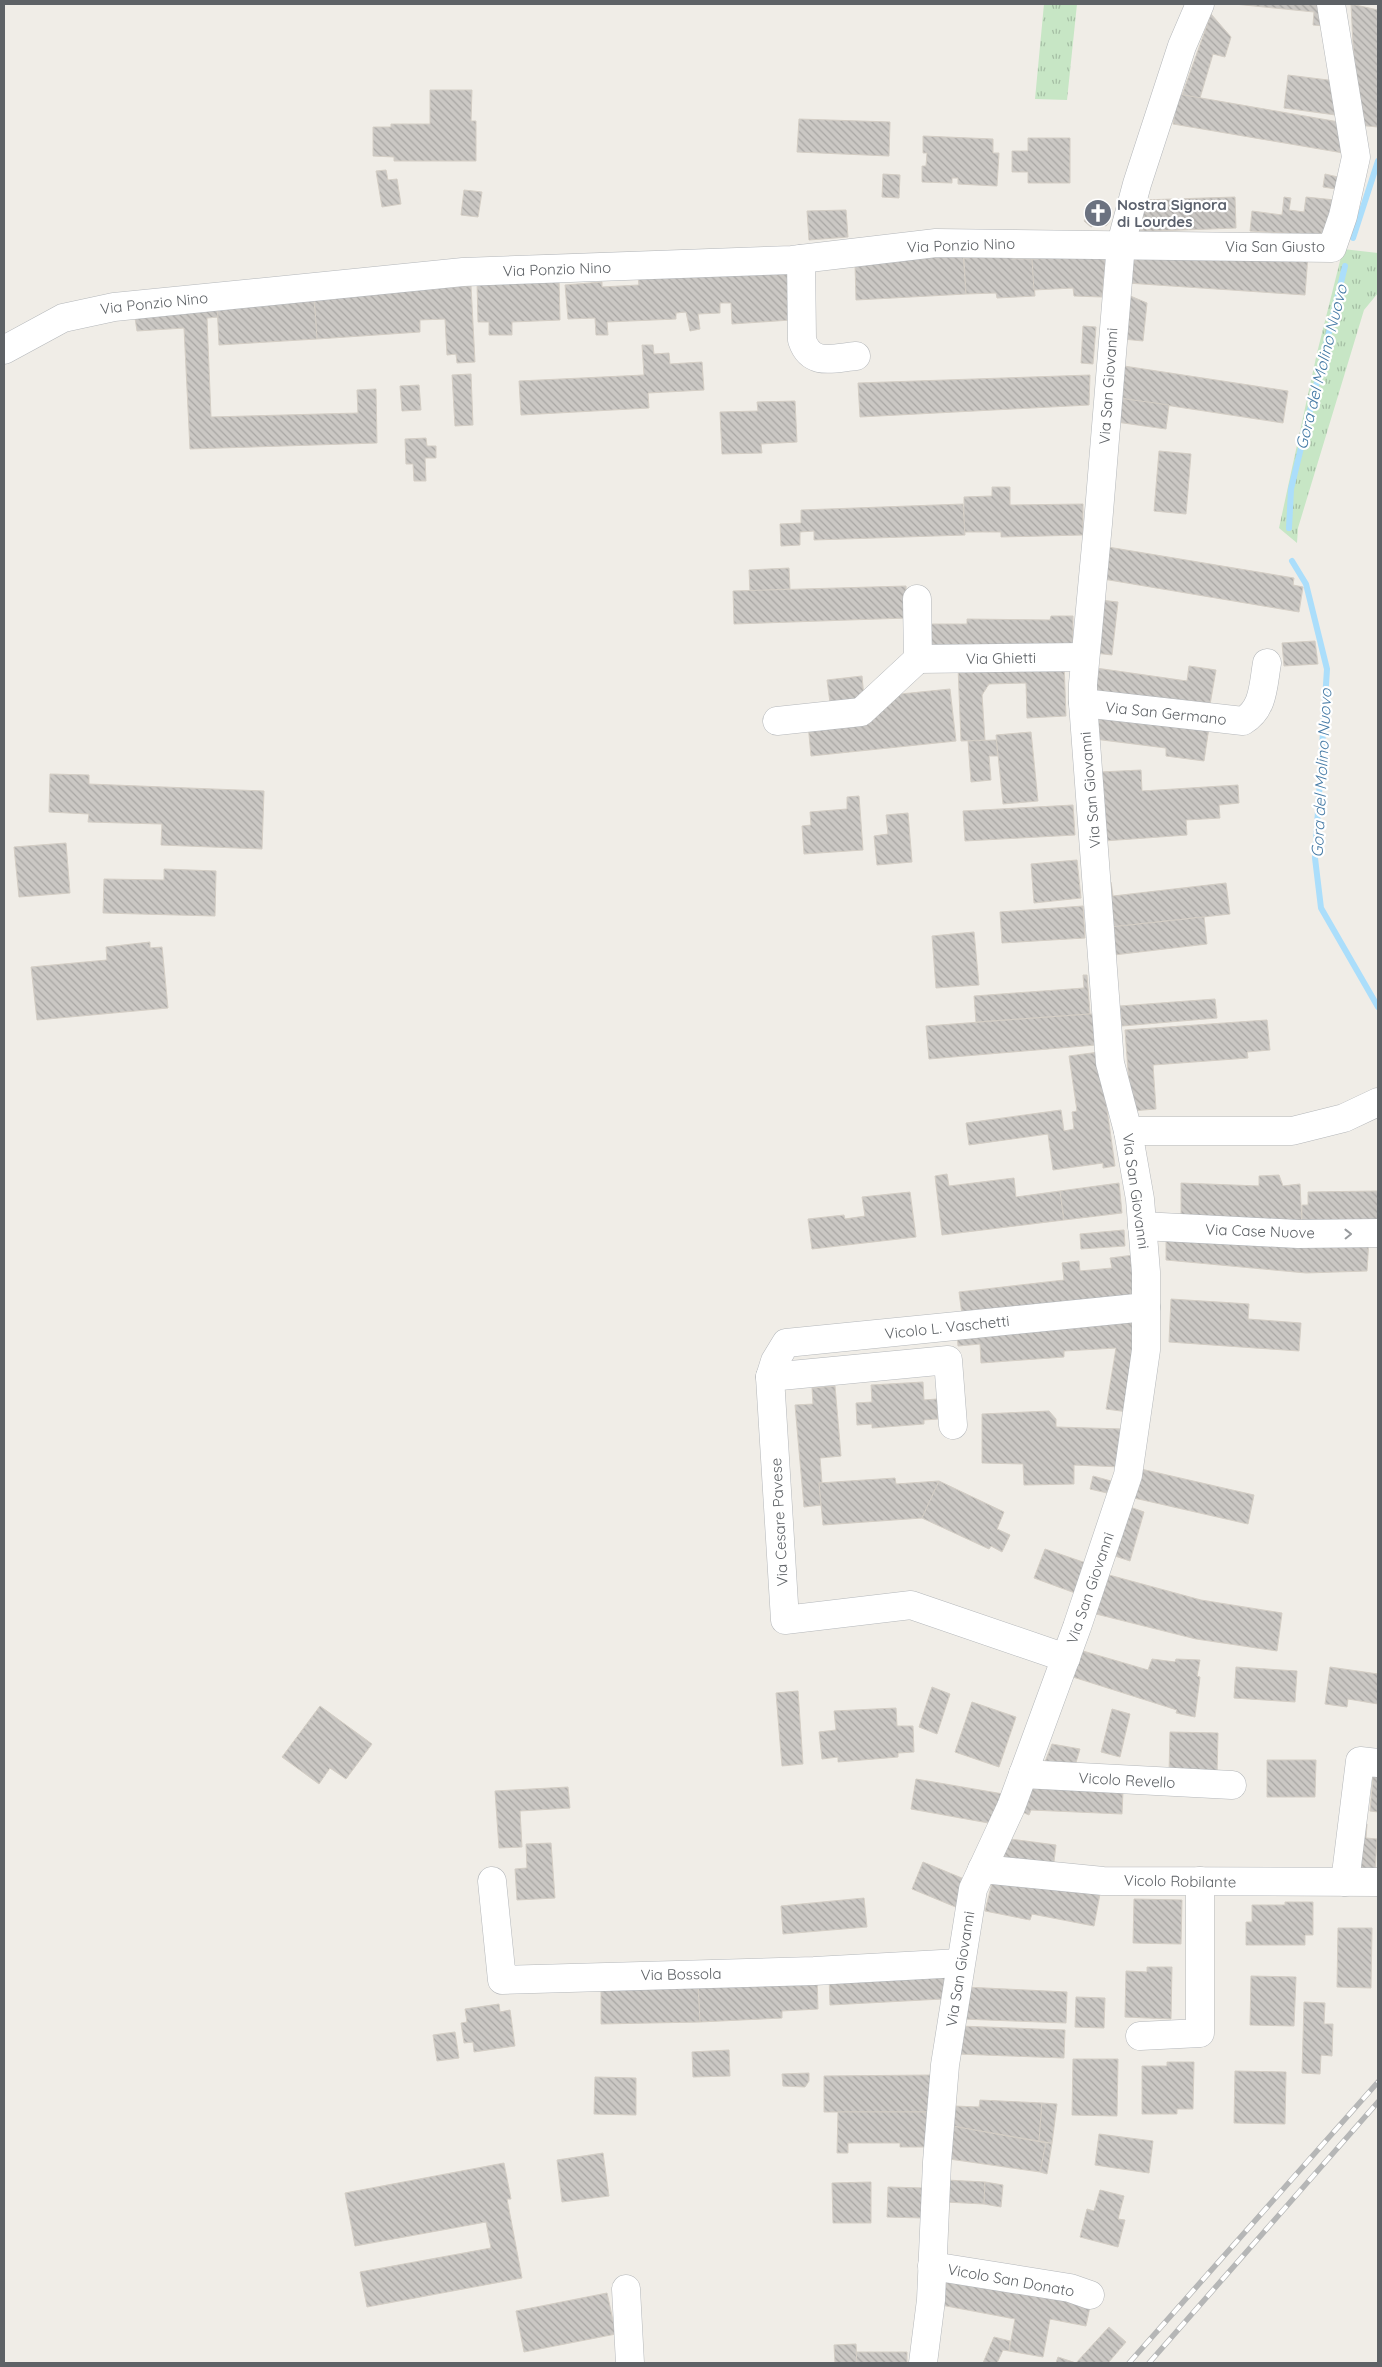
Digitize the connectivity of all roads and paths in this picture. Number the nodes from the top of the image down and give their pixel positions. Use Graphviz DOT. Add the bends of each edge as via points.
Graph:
graph roads {
  1 [pos="1200,4"];
  2 [pos="1331,4"];
  3 [pos="1121,244"];
  4 [pos="801,259"];
  5 [pos="4,350"];
  6 [pos="856,356"];
  7 [pos="917,599"];
  8 [pos="1085,657"];
  9 [pos="918,660"];
  10 [pos="1268,663"];
  11 [pos="1083,704"];
  12 [pos="777,721"];
  13 [pos="1378,1102"];
  14 [pos="1128,1131"];
  15 [pos="1142,1226"];
  16 [pos="1378,1233"];
  17 [pos="1146,1307"];
  18 [pos="770,1377"];
  19 [pos="953,1425"];
  20 [pos="1066,1658"];
  21 [pos="1378,1763"];
  22 [pos="1023,1774"];
  23 [pos="1232,1785"];
  24 [pos="982,1869"];
  25 [pos="492,1880"];
  26 [pos="1200,1881"];
  27 [pos="1345,1882"];
  28 [pos="1378,1882"];
  29 [pos="960,1963"];
  30 [pos="1140,2036"];
  31 [pos="932,2266"];
  32 [pos="626,2290"];
  33 [pos="1090,2295"];
  34 [pos="630,2363"];
  35 [pos="923,2363"];
  1 -- 3 [label="street, Via San Giovanni" via="1182,46"];
  2 -- 3 [label="street, Via San Giusto" via="1356,157 1332,248"];
  3 -- 4 [label="street, Via Ponzio Nino" via="936,243"];
  3 -- 8 [label="street, Via San Giovanni"];
  4 -- 5 [label="street, Via Ponzio Nino" via="463,272 114,307 62,318"];
  4 -- 6 [label="street" via="802,340 805,351 821,359"];
  7 -- 9 [label="street"];
  8 -- 9 [label="street, Via Ghietti"];
  8 -- 11 [label="street, Via San Giovanni"];
  9 -- 12 [label="street" via="861,712"];
  10 -- 11 [label="street, Via San Germano" via="1258,707 1243,721"];
  11 -- 14 [label="street, Via San Giovanni" via="1110,1063"];
  13 -- 14 [label="street" via="1344,1118 1292,1131"];
  14 -- 15 [label="street, Via San Giovanni"];
  15 -- 16 [label="street, Via Case Nuove, one-way" via="1298,1234"];
  15 -- 17 [label="street, Via San Giovanni"];
  17 -- 18 [label="street, Vicolo L. Vaschetti" via="786,1342"];
  17 -- 20 [label="street, Via San Giovanni" via="1146,1350 1128,1474"];
  18 -- 19 [label="street" via="948,1360"];
  18 -- 20 [label="street, Via Cesare Pavese" via="785,1620 911,1605"];
  20 -- 22 [label="street, Via San Giovanni"];
  21 -- 27 [label="street" via="1360,1761"];
  22 -- 23 [label="street, Vicolo Revello"];
  22 -- 24 [label="street, Via San Giovanni"];
  24 -- 26 [label="street, Vicolo Robilante" via="1103,1880"];
  24 -- 29 [label="street, Via San Giovanni" via="973,1889"];
  25 -- 29 [label="street, Via Bossola" via="502,1980 814,1971"];
  26 -- 27 [label="street, Vicolo Robilante"];
  26 -- 30 [label="street" via="1200,2034"];
  27 -- 28 [label="street, Vicolo Robilante"];
  29 -- 31 [label="street, Via San Giovanni" via="945,2065"];
  31 -- 33 [label="street, Vicolo San Donato" via="1070,2288"];
  31 -- 35 [label="street, Via San Giovanni"];
  32 -- 34 [label="street"];
}
